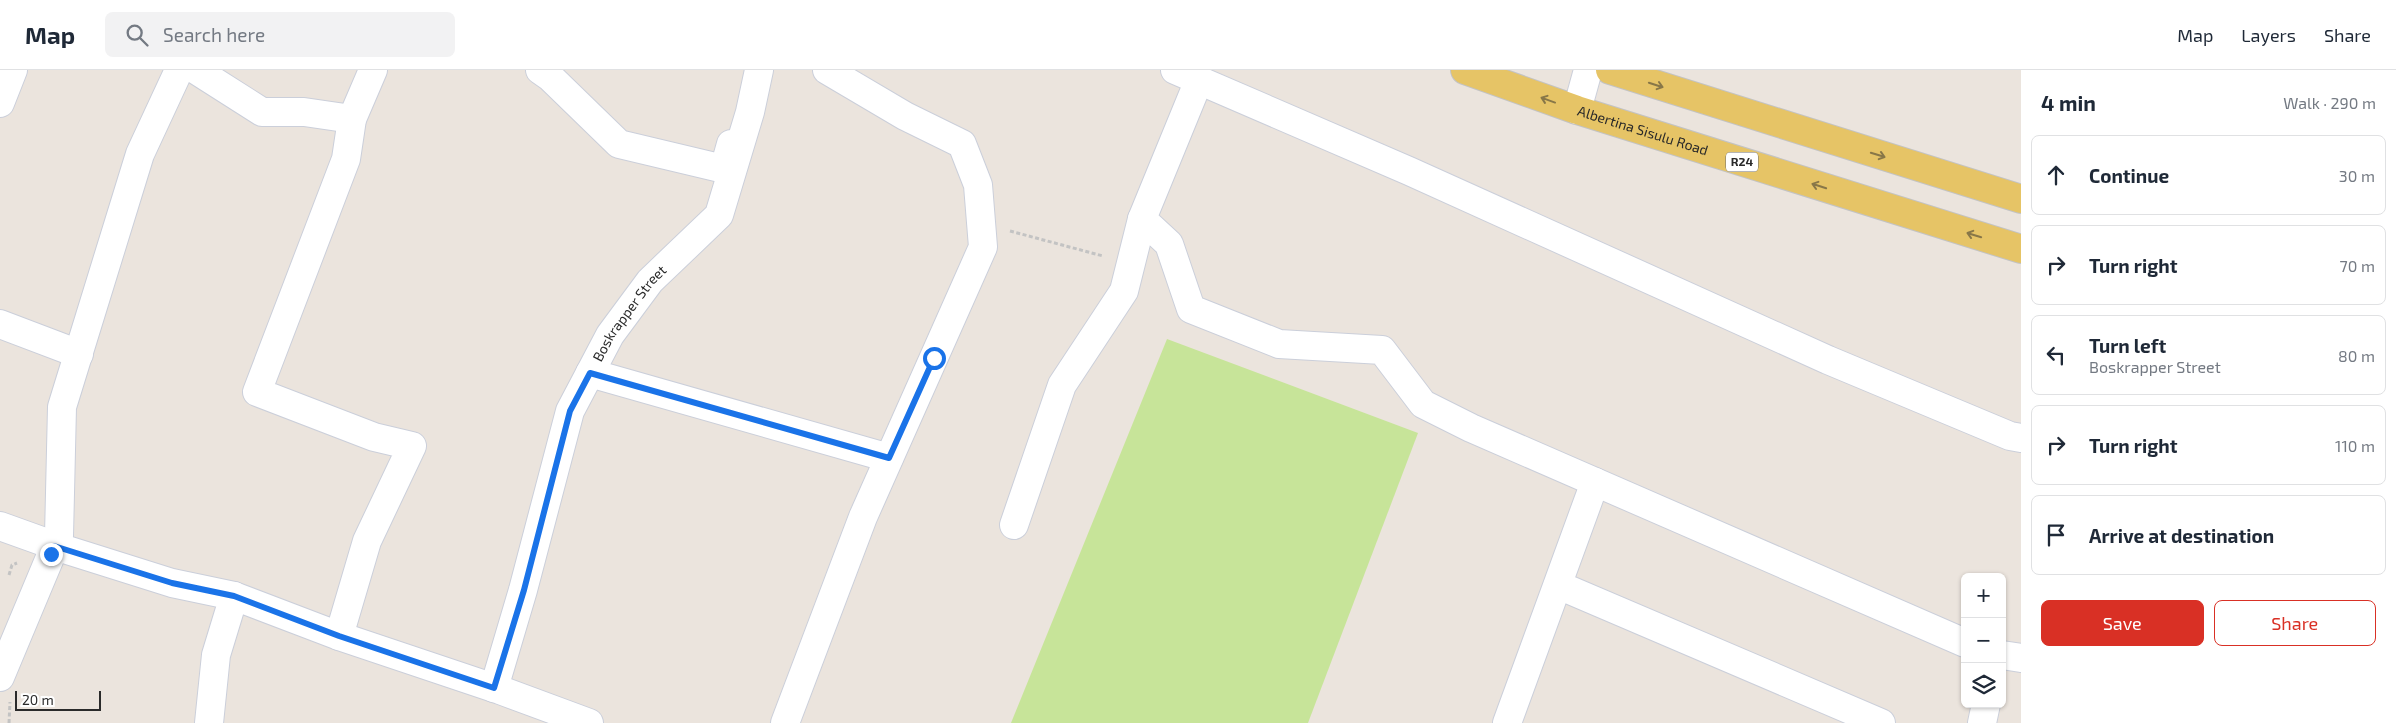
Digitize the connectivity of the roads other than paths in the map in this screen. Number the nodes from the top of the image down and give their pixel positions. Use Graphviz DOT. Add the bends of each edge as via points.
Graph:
graph roads {
  1 [pos="13,70"];
  2 [pos="179,70"];
  3 [pos="196,70"];
  4 [pos="372,70"];
  5 [pos="540,70"];
  6 [pos="750,70"];
  7 [pos="759,70"];
  8 [pos="827,70"];
  9 [pos="1465,70"];
  10 [pos="1588,70"];
  11 [pos="1610,70"];
  12 [pos="1187,75"];
  13 [pos="0,103"];
  14 [pos="1577,110"];
  15 [pos="352,119"];
  16 [pos="2021,199"];
  17 [pos="1142,219"];
  18 [pos="2021,249"];
  19 [pos="0,324"];
  20 [pos="79,354"];
  21 [pos="590,373"];
  22 [pos="2021,438"];
  23 [pos="889,458"];
  24 [pos="1595,482"];
  25 [pos="0,526"];
  26 [pos="1014,526"];
  27 [pos="54,546"];
  28 [pos="1558,585"];
  29 [pos="234,596"];
  30 [pos="339,636"];
  31 [pos="1961,640"];
  32 [pos="2006,656"];
  33 [pos="2021,658"];
  34 [pos="0,677"];
  35 [pos="494,688"];
  36 [pos="1985,708"];
  37 [pos="209,723"];
  38 [pos="588,723"];
  39 [pos="785,723"];
  40 [pos="1507,723"];
  41 [pos="1881,723"];
  42 [pos="1982,723"];
  1 -- 13 [label="street"];
  2 -- 20 [label="street" via="140,154"];
  3 -- 15 [label="street" via="262,112 304,112"];
  4 -- 15 [label="street"];
  5 -- 6 [label="street" via="619,144 724,169"];
  7 -- 21 [label="street, Boskrapper Street" via="719,215 650,281 610,335"];
  8 -- 23 [label="street" via="905,116 962,144 978,185 983,247"];
  14 -- 9 [label="main road, Albertina Sisulu Road / R24, one-way"];
  10 -- 14 [label="street"];
  11 -- 16 [label="main road, one-way"];
  12 -- 17 [label="street"];
  12 -- 22 [label="street" via="1828,360"];
  18 -- 14 [label="main road, Albertina Sisulu Road / R24, one-way"];
  15 -- 30 [label="street" via="346,159 257,392 374,437 412,446 368,541"];
  17 -- 24 [label="street" via="1170,244 1191,309 1279,344 1382,350 1422,404"];
  17 -- 26 [label="street" via="1124,291 1062,385"];
  19 -- 20 [label="street"];
  20 -- 27 [label="street" via="62,407 58,536"];
  21 -- 23 [label="street"];
  21 -- 35 [label="street, Boskrapper Street" via="570,411 524,590"];
  23 -- 39 [label="street" via="863,517"];
  24 -- 28 [label="street"];
  24 -- 31 [label="street"];
  25 -- 27 [label="street"];
  27 -- 29 [label="street" via="172,583"];
  27 -- 34 [label="street"];
  28 -- 40 [label="street"];
  28 -- 41 [label="street"];
  29 -- 30 [label="street"];
  29 -- 37 [label="street" via="216,655"];
  30 -- 35 [label="street"];
  32 -- 33 [label="street"];
  35 -- 38 [label="street"];
  36 -- 42 [label="street"];
}
